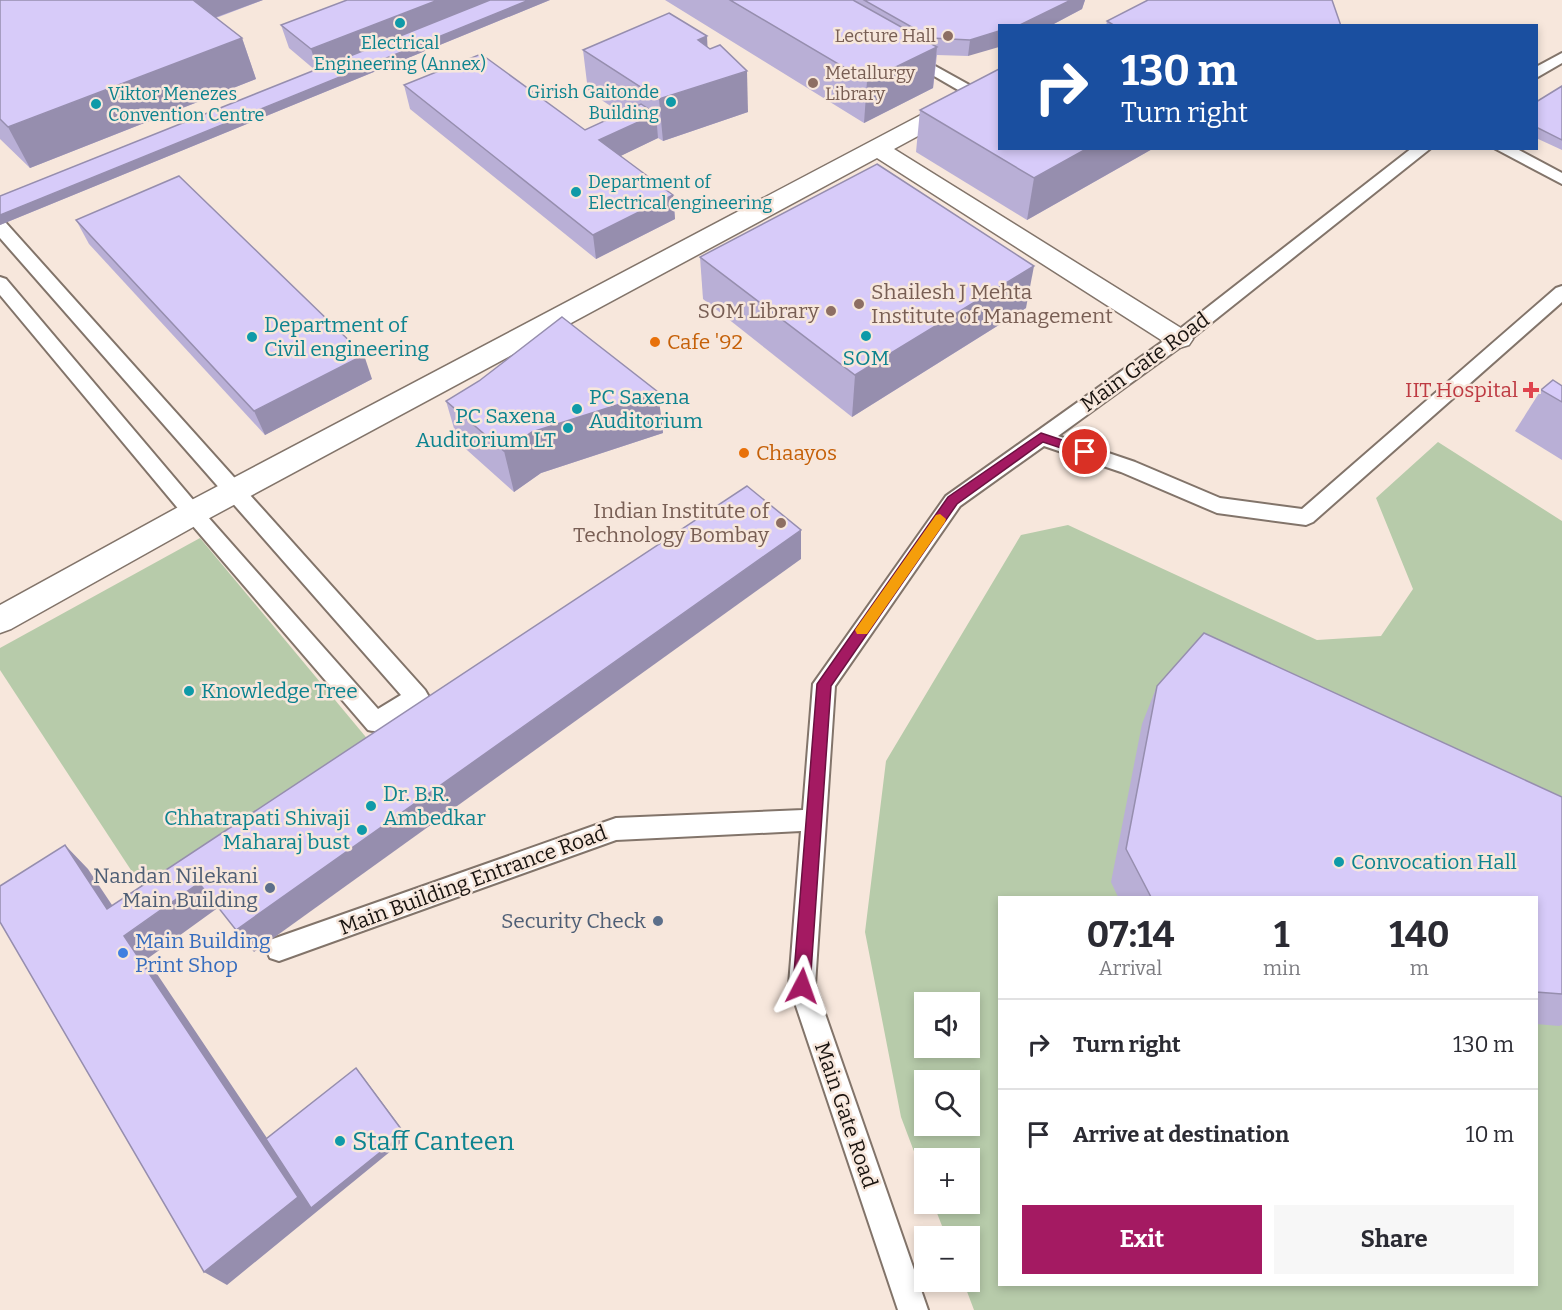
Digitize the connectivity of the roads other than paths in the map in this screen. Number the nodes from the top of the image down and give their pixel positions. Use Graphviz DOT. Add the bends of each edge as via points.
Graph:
graph roads {
  1 [pos="896,48"];
  2 [pos="1562,57"];
  3 [pos="1538,72"];
  4 [pos="988,89"];
  5 [pos="877,148"];
  6 [pos="1420,150"];
  7 [pos="1506,150"];
  8 [pos="1562,178"];
  9 [pos="0,227"];
  10 [pos="0,283"];
  11 [pos="1562,292"];
  12 [pos="1179,339"];
  13 [pos="1041,437"];
  14 [pos="234,491"];
  15 [pos="193,513"];
  16 [pos="0,620"];
  17 [pos="814,820"];
  18 [pos="279,949"];
  19 [pos="913,1310"];
  1 -- 4 [label="lane"];
  2 -- 3 [label="lane"];
  4 -- 5 [label="street"];
  5 -- 12 [label="street"];
  5 -- 14 [label="street"];
  6 -- 12 [label="lane, Main Gate Road"];
  7 -- 8 [label="lane"];
  9 -- 14 [label="lane"];
  10 -- 15 [label="lane"];
  11 -- 13 [label="lane" via="1306,517 1217,505 1128,467"];
  12 -- 13 [label="lane, Main Gate Road"];
  13 -- 17 [label="lane, Main Gate Road" via="953,501 824,684"];
  14 -- 15 [label="street"];
  14 -- 15 [label="lane" via="417,697 376,723"];
  15 -- 16 [label="street"];
  17 -- 18 [label="lane, Main Building Entrance Road" via="616,829"];
  17 -- 19 [label="lane, Main Gate Road" via="802,986"];
}
